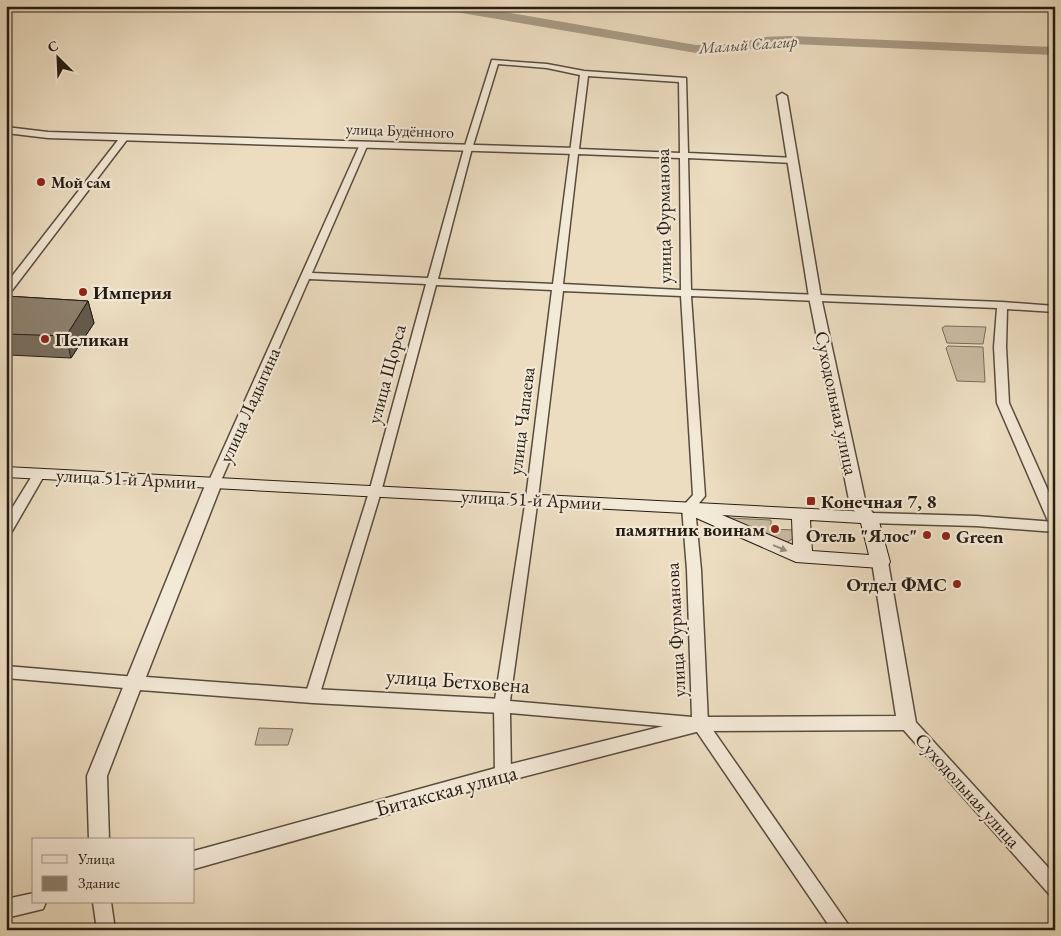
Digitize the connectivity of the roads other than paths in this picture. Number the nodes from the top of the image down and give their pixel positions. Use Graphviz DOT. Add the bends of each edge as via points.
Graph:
graph roads {
  1 [pos="584,73"];
  2 [pos="782,96"];
  3 [pos="6,130"];
  4 [pos="125,137"];
  5 [pos="364,144"];
  6 [pos="469,147"];
  7 [pos="576,151"];
  8 [pos="684,154"];
  9 [pos="793,160"];
  10 [pos="307,276"];
  11 [pos="432,282"];
  12 [pos="558,287"];
  13 [pos="6,291"];
  14 [pos="686,293"];
  15 [pos="815,297"];
  16 [pos="1002,305"];
  17 [pos="1055,309"];
  18 [pos="6,472"];
  19 [pos="39,474"];
  20 [pos="214,483"];
  21 [pos="374,492"];
  22 [pos="532,498"];
  23 [pos="688,507"];
  24 [pos="801,514"];
  25 [pos="869,518"];
  26 [pos="1055,521"];
  27 [pos="1055,527"];
  28 [pos="6,530"];
  29 [pos="803,557"];
  30 [pos="880,562"];
  31 [pos="6,672"];
  32 [pos="136,683"];
  33 [pos="313,696"];
  34 [pos="502,706"];
  35 [pos="907,722"];
  36 [pos="700,724"];
  37 [pos="503,774"];
  38 [pos="99,838"];
  39 [pos="195,860"];
  40 [pos="1055,889"];
  41 [pos="32,903"];
  42 [pos="102,904"];
  43 [pos="6,910"];
  44 [pos="106,930"];
  45 [pos="843,930"];
  1 -- 6 [label="street, улица Щорса" via="495,62"];
  1 -- 7 [label="street, улица Чапаева"];
  1 -- 8 [label="street, улица Фурманова" via="683,80"];
  2 -- 9 [label="street, Суходольная улица"];
  3 -- 4 [label="street, улица Будённого" via="48,135"];
  4 -- 5 [label="street, улица Будённого"];
  4 -- 13 [label="street"];
  5 -- 6 [label="street, улица Будённого"];
  5 -- 10 [label="street, улица Ладыгина"];
  6 -- 7 [label="street, улица Будённого"];
  6 -- 11 [label="street, улица Щорса"];
  7 -- 8 [label="street, улица Будённого"];
  7 -- 12 [label="street, улица Чапаева"];
  8 -- 9 [label="street, улица Будённого"];
  8 -- 14 [label="street, улица Фурманова"];
  9 -- 15 [label="street, Суходольная улица"];
  10 -- 11 [label="street"];
  10 -- 20 [label="street, улица Ладыгина"];
  11 -- 12 [label="street"];
  11 -- 21 [label="street, улица Щорса"];
  12 -- 14 [label="street"];
  12 -- 22 [label="street, улица Чапаева"];
  14 -- 15 [label="street"];
  14 -- 23 [label="street, улица Фурманова" via="699,496"];
  15 -- 16 [label="street"];
  15 -- 25 [label="street, Суходольная улица" via="858,506"];
  16 -- 17 [label="street"];
  16 -- 26 [label="street" via="1003,403"];
  18 -- 19 [label="main road, улица 51-й Армии"];
  19 -- 20 [label="main road, улица 51-й Армии"];
  19 -- 28 [label="street"];
  20 -- 21 [label="main road, улица 51-й Армии"];
  20 -- 32 [label="street, улица Ладыгина"];
  21 -- 22 [label="main road, улица 51-й Армии"];
  21 -- 33 [label="street, улица Щорса"];
  22 -- 23 [label="main road, улица 51-й Армии"];
  22 -- 34 [label="street, улица Чапаева"];
  23 -- 24 [label="main road, улица 51-й Армии"];
  23 -- 29 [label="main road, one-way"];
  23 -- 36 [label="street, улица Фурманова" via="694,570"];
  24 -- 25 [label="main road, улица 51-й Армии"];
  24 -- 29 [label="main road"];
  25 -- 27 [label="street, улица 51-й Армии"];
  25 -- 30 [label="main road, Суходольная улица"];
  29 -- 30 [label="main road"];
  30 -- 35 [label="street, Суходольная улица"];
  31 -- 32 [label="street, улица Бетховена"];
  32 -- 33 [label="street, улица Бетховена"];
  32 -- 38 [label="street, улица Ладыгина" via="97,776"];
  33 -- 34 [label="street, улица Бетховена"];
  34 -- 36 [label="street, улица Бетховена"];
  34 -- 37 [label="street, улица Чапаева"];
  35 -- 36 [label="street, улица Бетховена"];
  35 -- 40 [label="street, Суходольная улица"];
  36 -- 37 [label="street, Битакская улица"];
  36 -- 45 [label="street"];
  37 -- 39 [label="street, Битакская улица"];
  41 -- 43 [label="street"];
  42 -- 44 [label="street"];
}
